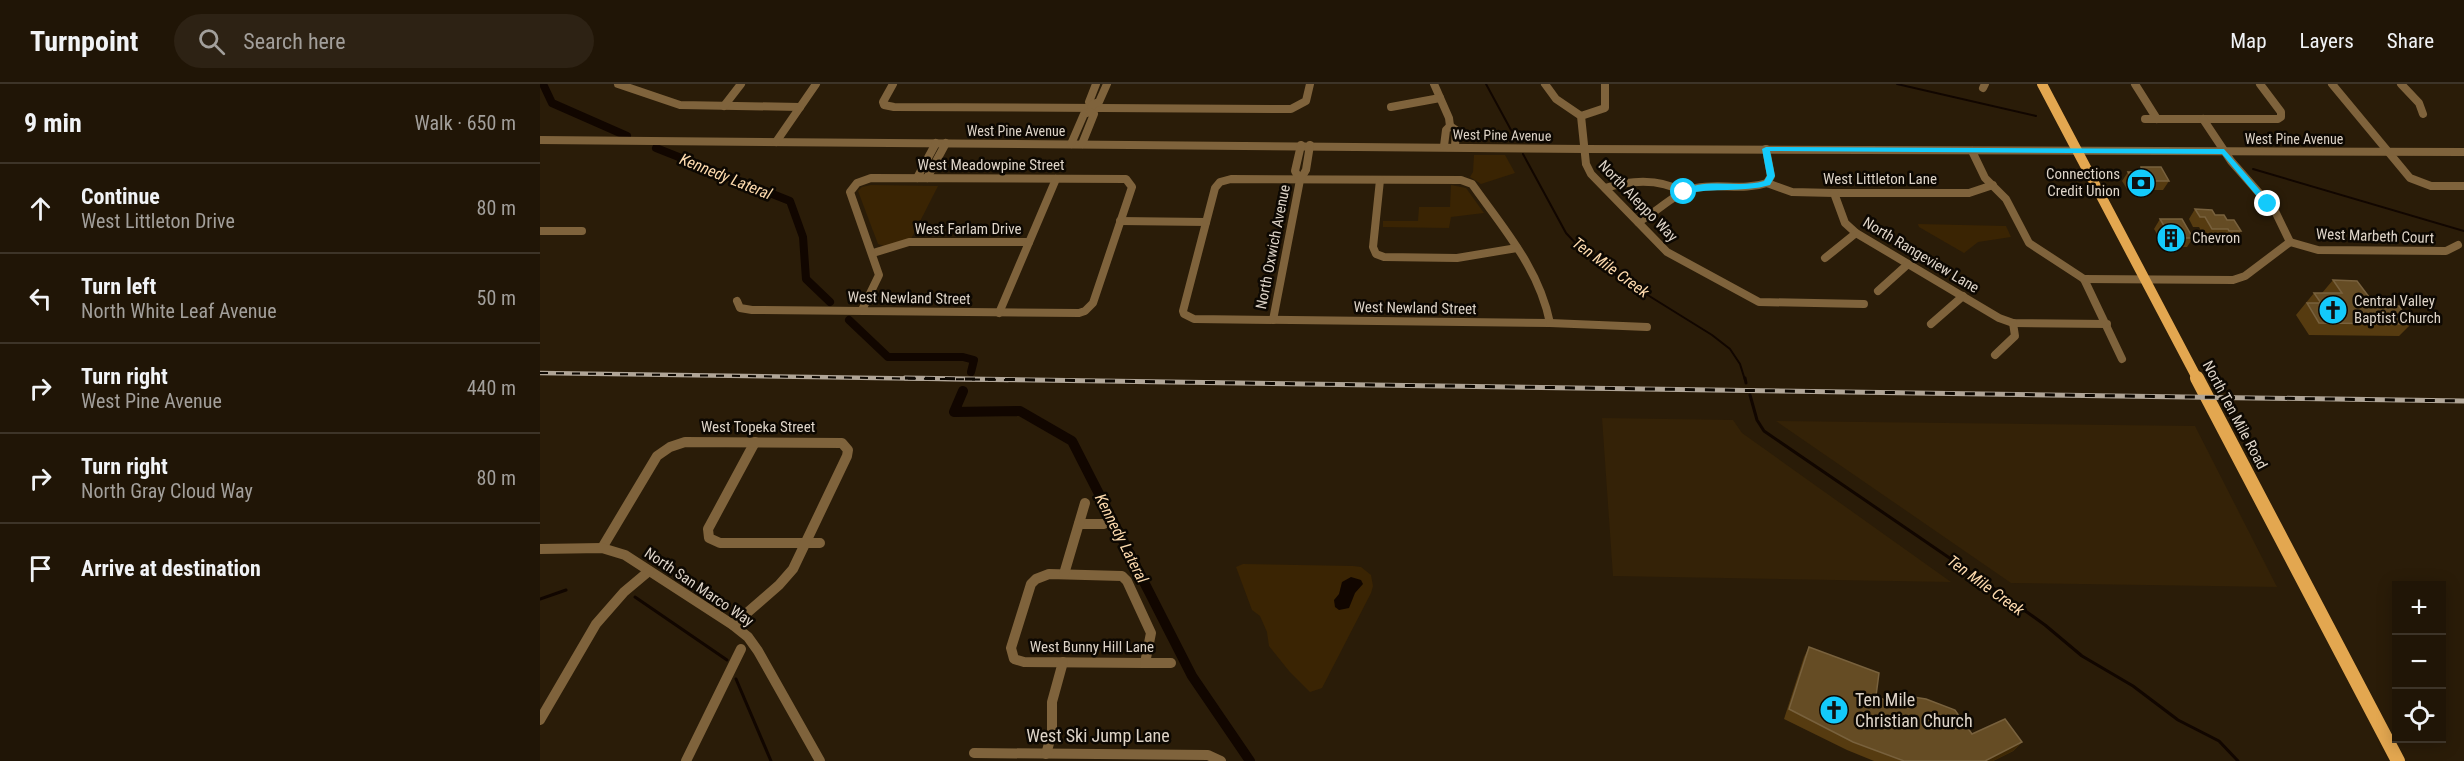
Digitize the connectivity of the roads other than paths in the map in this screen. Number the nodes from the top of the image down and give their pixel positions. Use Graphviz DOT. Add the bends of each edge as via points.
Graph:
graph roads {
  1 [pos="618,84"];
  2 [pos="741,84"];
  3 [pos="816,84"];
  4 [pos="893,84"];
  5 [pos="1096,84"];
  6 [pos="1107,84"];
  7 [pos="1310,84"];
  8 [pos="1434,84"];
  9 [pos="1545,84"];
  10 [pos="1605,84"];
  11 [pos="2042,84"];
  12 [pos="2135,84"];
  13 [pos="2260,84"];
  14 [pos="2332,84"];
  15 [pos="2401,84"];
  16 [pos="1440,98"];
  17 [pos="724,106"];
  18 [pos="800,107"];
  19 [pos="1391,107"];
  20 [pos="1092,108"];
  21 [pos="2423,114"];
  22 [pos="1581,116"];
  23 [pos="2145,119"];
  24 [pos="2157,119"];
  25 [pos="2203,119"];
  26 [pos="1450,126"];
  27 [pos="540,140"];
  28 [pos="776,142"];
  29 [pos="936,143"];
  30 [pos="946,143"];
  31 [pos="1071,144"];
  32 [pos="1082,144"];
  33 [pos="1300,145"];
  34 [pos="1310,146"];
  35 [pos="1444,146"];
  36 [pos="1455,146"];
  37 [pos="1585,149"];
  38 [pos="1766,149"];
  39 [pos="1972,151"];
  40 [pos="2224,151"];
  41 [pos="2078,152"];
  42 [pos="2389,152"];
  43 [pos="2464,152"];
  44 [pos="916,178"];
  45 [pos="927,178"];
  46 [pos="1056,179"];
  47 [pos="1300,180"];
  48 [pos="1380,180"];
  49 [pos="1767,183"];
  50 [pos="1993,186"];
  51 [pos="2464,186"];
  52 [pos="1605,188"];
  53 [pos="1684,192"];
  54 [pos="1834,193"];
  55 [pos="1120,221"];
  56 [pos="1206,222"];
  57 [pos="1638,222"];
  58 [pos="540,231"];
  59 [pos="582,231"];
  60 [pos="1856,233"];
  61 [pos="1029,242"];
  62 [pos="2290,242"];
  63 [pos="2458,244"];
  64 [pos="1517,249"];
  65 [pos="873,253"];
  66 [pos="1825,258"];
  67 [pos="1908,264"];
  68 [pos="2084,279"];
  69 [pos="2146,280"];
  70 [pos="1878,291"];
  71 [pos="1963,296"];
  72 [pos="737,300"];
  73 [pos="1864,304"];
  74 [pos="862,310"];
  75 [pos="999,312"];
  76 [pos="1273,320"];
  77 [pos="1550,323"];
  78 [pos="2013,323"];
  79 [pos="1931,324"];
  80 [pos="2107,324"];
  81 [pos="1647,327"];
  82 [pos="1995,355"];
  83 [pos="2122,359"];
  84 [pos="755,442"];
  85 [pos="1085,503"];
  86 [pos="1079,524"];
  87 [pos="1104,524"];
  88 [pos="806,543"];
  89 [pos="820,543"];
  90 [pos="602,548"];
  91 [pos="540,549"];
  92 [pos="649,571"];
  93 [pos="1064,574"];
  94 [pos="733,626"];
  95 [pos="741,649"];
  96 [pos="1063,662"];
  97 [pos="1145,663"];
  98 [pos="1171,663"];
  99 [pos="540,720"];
  100 [pos="974,753"];
  101 [pos="1046,754"];
  102 [pos="1009,757"];
  103 [pos="1221,760"];
  104 [pos="686,761"];
  105 [pos="820,761"];
  106 [pos="2398,761"];
  1 -- 17 [label="street" via="672,104"];
  2 -- 17 [label="street"];
  3 -- 18 [label="street"];
  4 -- 20 [label="street" via="884,105"];
  5 -- 20 [label="street" via="1089,102"];
  6 -- 20 [label="street"];
  7 -- 20 [label="street" via="1307,101 1291,109"];
  8 -- 16 [label="street"];
  9 -- 22 [label="street" via="1556,99"];
  10 -- 22 [label="street" via="1605,108"];
  11 -- 41 [label="main road, North Ten Mile Road"];
  12 -- 24 [label="street"];
  13 -- 25 [label="street" via="2282,117"];
  14 -- 42 [label="street"];
  15 -- 21 [label="street" via="2419,103"];
  16 -- 19 [label="street"];
  16 -- 26 [label="street"];
  17 -- 18 [label="street"];
  18 -- 28 [label="street"];
  20 -- 31 [label="street" via="1084,114"];
  20 -- 32 [label="street" via="1094,114"];
  22 -- 37 [label="street, North Aleppo Way"];
  23 -- 24 [label="street"];
  24 -- 25 [label="street"];
  25 -- 40 [label="street"];
  26 -- 35 [label="street"];
  26 -- 36 [label="street" via="1456,130"];
  27 -- 28 [label="street, West Pine Avenue"];
  28 -- 29 [label="street, West Pine Avenue"];
  29 -- 30 [label="street, West Pine Avenue"];
  29 -- 44 [label="street"];
  30 -- 31 [label="street, West Pine Avenue"];
  30 -- 45 [label="street"];
  31 -- 32 [label="street, West Pine Avenue"];
  32 -- 33 [label="street, West Pine Avenue"];
  33 -- 34 [label="street, West Pine Avenue"];
  33 -- 47 [label="street, North Oxwich Avenue" via="1295,171"];
  34 -- 35 [label="street, West Pine Avenue"];
  34 -- 47 [label="street, North Oxwich Avenue"];
  35 -- 36 [label="street, West Pine Avenue"];
  36 -- 37 [label="street, West Pine Avenue"];
  37 -- 38 [label="street, West Pine Avenue"];
  37 -- 52 [label="street, North Aleppo Way" via="1588,169"];
  38 -- 39 [label="street, West Pine Avenue"];
  38 -- 49 [label="street" via="1771,176"];
  39 -- 41 [label="street, West Pine Avenue"];
  39 -- 50 [label="street"];
  40 -- 41 [label="street, West Pine Avenue"];
  40 -- 42 [label="street, West Pine Avenue"];
  40 -- 62 [label="street" via="2258,190 2288,233"];
  41 -- 69 [label="main road, North Ten Mile Road"];
  42 -- 43 [label="street, West Pine Avenue"];
  42 -- 51 [label="street" via="2410,178 2420,183"];
  44 -- 45 [label="street, West Meadowpine Street"];
  44 -- 65 [label="street, West Meadowpine Street" via="872,178 857,183 850,192"];
  45 -- 46 [label="street, West Meadowpine Street"];
  46 -- 55 [label="street, West Meadowpine Street" via="1126,179 1132,187"];
  46 -- 61 [label="street"];
  47 -- 48 [label="street"];
  47 -- 56 [label="street" via="1220,182"];
  47 -- 76 [label="street, North Oxwich Avenue"];
  48 -- 64 [label="street" via="1467,181"];
  48 -- 64 [label="street" via="1373,248 1376,254 1457,258"];
  49 -- 53 [label="street" via="1754,187 1702,187"];
  49 -- 54 [label="street, West Littleton Lane" via="1792,192"];
  50 -- 54 [label="street, West Littleton Lane" via="1969,193"];
  50 -- 68 [label="street" via="2006,199 2029,243"];
  52 -- 53 [label="street" via="1622,183 1666,183"];
  52 -- 57 [label="street, North Aleppo Way"];
  53 -- 57 [label="street"];
  54 -- 60 [label="street, North Rangeview Lane" via="1845,223"];
  55 -- 56 [label="street"];
  55 -- 75 [label="street, West Newland Street" via="1093,303 1085,311"];
  56 -- 76 [label="street, West Newland Street" via="1184,314 1194,319"];
  57 -- 73 [label="street, North Aleppo Way" via="1676,258 1759,302"];
  58 -- 59 [label="street"];
  60 -- 66 [label="street"];
  60 -- 67 [label="street, North Rangeview Lane"];
  61 -- 65 [label="street, West Farlam Drive" via="909,242"];
  61 -- 75 [label="street"];
  62 -- 63 [label="street, West Marbeth Court" via="2318,250 2446,251"];
  62 -- 69 [label="street" via="2240,279"];
  64 -- 77 [label="street" via="1536,275"];
  65 -- 74 [label="street" via="879,275"];
  67 -- 70 [label="street"];
  67 -- 71 [label="street, North Rangeview Lane"];
  68 -- 69 [label="street"];
  68 -- 80 [label="street"];
  69 -- 106 [label="main road, North Ten Mile Road"];
  71 -- 78 [label="street, North Rangeview Lane"];
  71 -- 79 [label="street"];
  72 -- 74 [label="street, West Newland Street" via="740,308 752,309"];
  74 -- 75 [label="street, West Newland Street"];
  76 -- 77 [label="street, West Newland Street"];
  77 -- 81 [label="street, West Newland Street"];
  78 -- 80 [label="street"];
  78 -- 82 [label="street" via="2015,336"];
  80 -- 83 [label="street"];
  84 -- 88 [label="street, West Topeka Street" via="835,442 846,446 847,456"];
  84 -- 88 [label="street" via="708,529 709,538 720,543"];
  84 -- 90 [label="street, West Topeka Street" via="685,442 657,456"];
  85 -- 86 [label="street"];
  86 -- 87 [label="street"];
  86 -- 93 [label="street"];
  88 -- 89 [label="street"];
  88 -- 94 [label="street" via="789,574"];
  90 -- 91 [label="street"];
  90 -- 92 [label="street, North San Marco Way" via="625,555"];
  92 -- 94 [label="street, North San Marco Way"];
  92 -- 99 [label="street" via="596,624"];
  93 -- 96 [label="street, West Bunny Hill Lane" via="1036,579 1011,648 1014,659 1024,662"];
  93 -- 97 [label="street" via="1122,576 1127,581 1150,628"];
  94 -- 105 [label="street, North San Marco Way" via="758,651"];
  95 -- 104 [label="street"];
  96 -- 97 [label="street, West Bunny Hill Lane"];
  96 -- 101 [label="street" via="1052,702 1052,733"];
  97 -- 98 [label="street, West Bunny Hill Lane"];
  100 -- 102 [label="street, West Ski Jump Lane"];
  101 -- 102 [label="street, West Ski Jump Lane"];
  101 -- 103 [label="street, West Ski Jump Lane" via="1208,755"];
}
